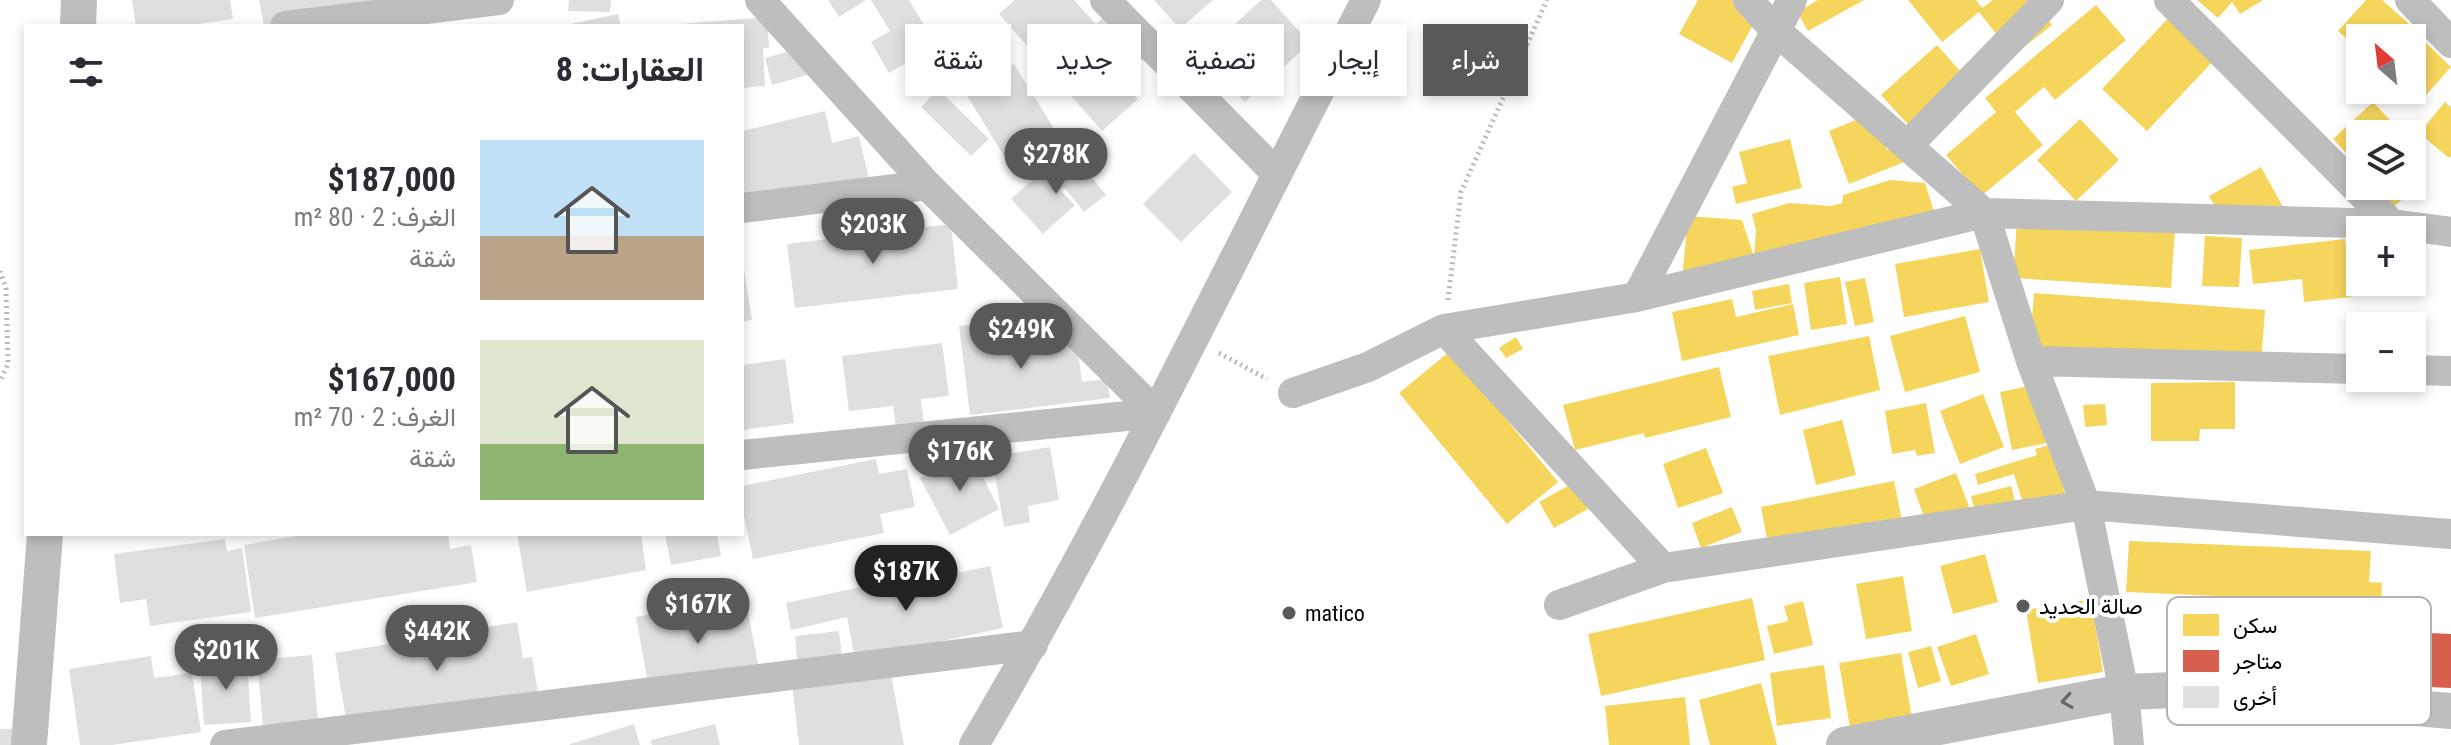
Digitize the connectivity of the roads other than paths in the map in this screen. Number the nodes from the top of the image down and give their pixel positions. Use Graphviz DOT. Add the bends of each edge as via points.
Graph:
graph roads {
  1 [pos="79,0"];
  2 [pos="499,0"];
  3 [pos="760,0"];
  4 [pos="1105,0"];
  5 [pos="1366,0"];
  6 [pos="1748,0"];
  7 [pos="1792,0"];
  8 [pos="1812,0"];
  9 [pos="2049,0"];
  10 [pos="2169,0"];
  11 [pos="2410,0"];
  12 [pos="78,24"];
  13 [pos="301,24"];
  14 [pos="1774,29"];
  15 [pos="2451,43"];
  16 [pos="1907,146"];
  17 [pos="1276,173"];
  18 [pos="927,185"];
  19 [pos="744,208"];
  20 [pos="1984,213"];
  21 [pos="2384,216"];
  22 [pos="2346,223"];
  23 [pos="2426,229"];
  24 [pos="2451,232"];
  25 [pos="1637,297"];
  26 [pos="1444,329"];
  27 [pos="2031,361"];
  28 [pos="2346,369"];
  29 [pos="2426,370"];
  30 [pos="2451,371"];
  31 [pos="1293,393"];
  32 [pos="1156,413"];
  33 [pos="744,455"];
  34 [pos="2086,505"];
  35 [pos="2451,534"];
  36 [pos="45,536"];
  37 [pos="1663,568"];
  38 [pos="1559,605"];
  39 [pos="1033,645"];
  40 [pos="2167,690"];
  41 [pos="2124,692"];
  42 [pos="2431,709"];
  43 [pos="2451,711"];
  44 [pos="29,745"];
  45 [pos="225,745"];
  46 [pos="974,745"];
  47 [pos="1844,745"];
  48 [pos="2129,745"];
  1 -- 12 [label="street"];
  2 -- 13 [label="street"];
  3 -- 18 [label="street"];
  4 -- 17 [label="street"];
  5 -- 17 [label="street"];
  6 -- 14 [label="street"];
  7 -- 14 [label="street"];
  8 -- 14 [label="street"];
  9 -- 16 [label="street"];
  10 -- 21 [label="street"];
  11 -- 15 [label="street"];
  14 -- 16 [label="street"];
  14 -- 25 [label="street"];
  16 -- 20 [label="street"];
  17 -- 32 [label="street"];
  18 -- 19 [label="street"];
  18 -- 32 [label="street"];
  20 -- 22 [label="street"];
  20 -- 25 [label="street"];
  20 -- 27 [label="street"];
  23 -- 24 [label="street"];
  25 -- 26 [label="street"];
  26 -- 31 [label="street" via="1368,367"];
  26 -- 37 [label="street"];
  27 -- 28 [label="street"];
  27 -- 34 [label="street"];
  29 -- 30 [label="street"];
  32 -- 33 [label="street"];
  32 -- 39 [label="street"];
  34 -- 35 [label="street"];
  34 -- 37 [label="street"];
  34 -- 41 [label="street"];
  36 -- 44 [label="street"];
  37 -- 38 [label="street"];
  39 -- 45 [label="street"];
  39 -- 46 [label="street"];
  40 -- 41 [label="street"];
  41 -- 47 [label="street, one-way"];
  41 -- 48 [label="street"];
  42 -- 43 [label="street"];
}
